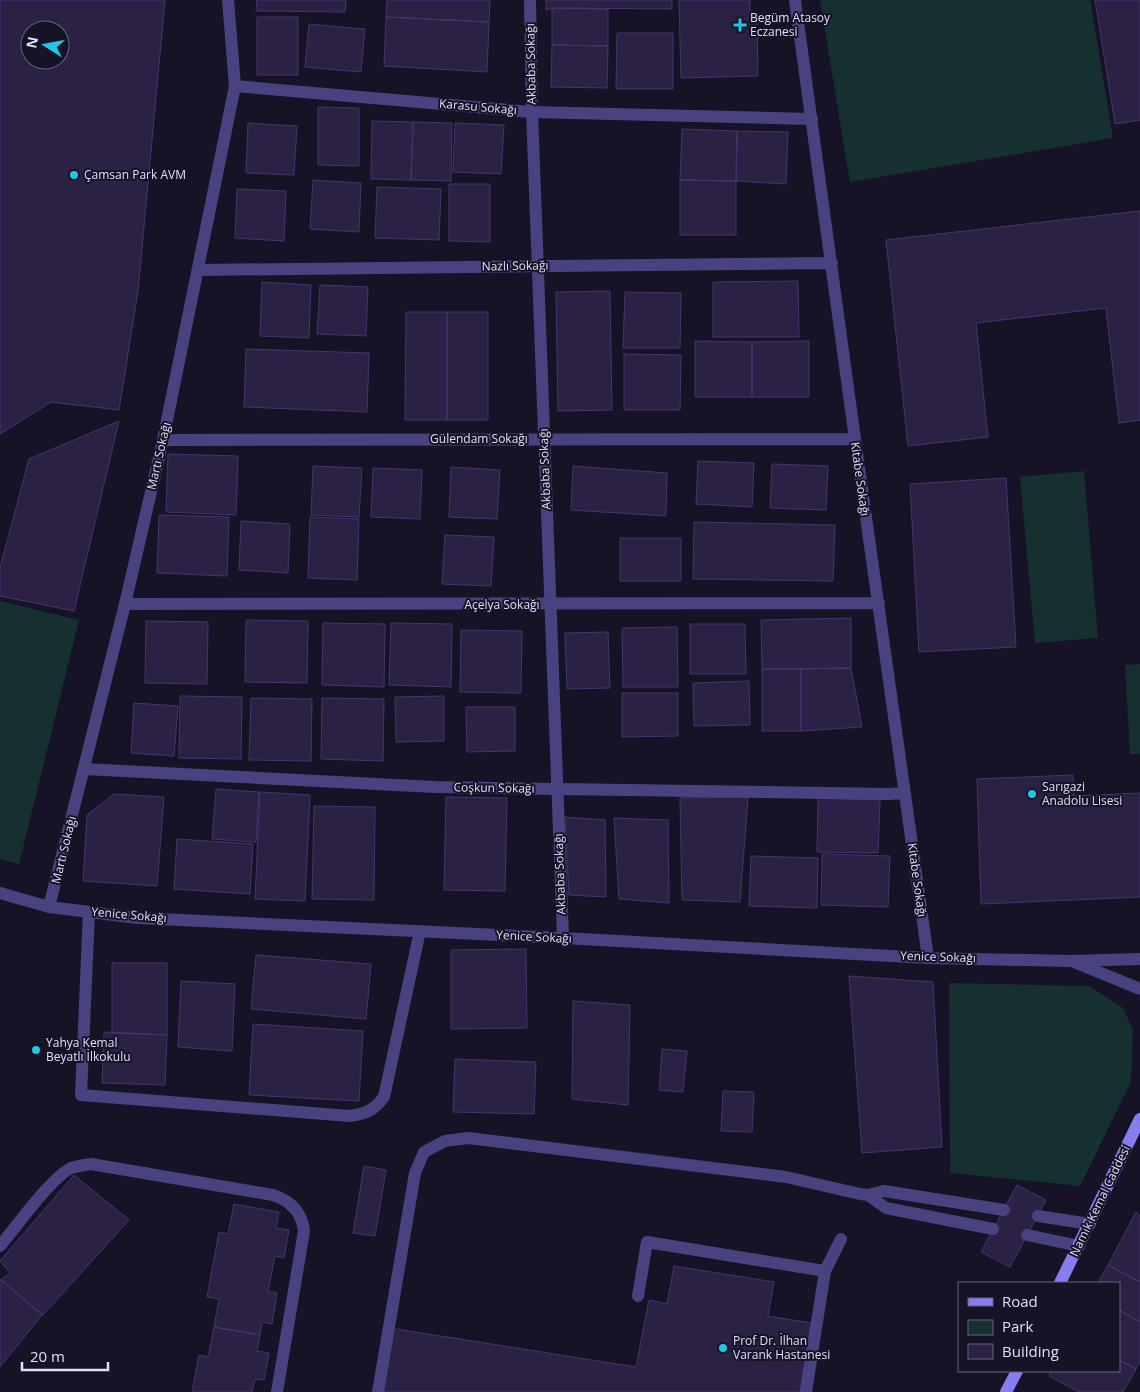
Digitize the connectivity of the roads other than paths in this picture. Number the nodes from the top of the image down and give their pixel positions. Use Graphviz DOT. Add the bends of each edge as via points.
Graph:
graph roads {
  1 [pos="228,0"];
  2 [pos="530,0"];
  3 [pos="795,0"];
  4 [pos="235,86"];
  5 [pos="532,112"];
  6 [pos="812,119"];
  7 [pos="832,263"];
  8 [pos="538,266"];
  9 [pos="198,270"];
  10 [pos="544,439"];
  11 [pos="855,439"];
  12 [pos="163,440"];
  13 [pos="879,603"];
  14 [pos="125,604"];
  15 [pos="551,605"];
  16 [pos="84,769"];
  17 [pos="557,789"];
  18 [pos="905,793"];
  19 [pos="0,892"];
  20 [pos="49,907"];
  21 [pos="89,912"];
  22 [pos="420,932"];
  23 [pos="563,938"];
  24 [pos="928,958"];
  25 [pos="1140,959"];
  26 [pos="1070,961"];
  27 [pos="1140,989"];
  28 [pos="1140,1119"];
  29 [pos="868,1195"];
  30 [pos="1004,1210"];
  31 [pos="1038,1216"];
  32 [pos="1090,1224"];
  33 [pos="993,1229"];
  34 [pos="1027,1236"];
  35 [pos="841,1239"];
  36 [pos="0,1246"];
  37 [pos="1078,1246"];
  38 [pos="825,1272"];
  39 [pos="1060,1282"];
  40 [pos="638,1296"];
  41 [pos="1016,1372"];
  42 [pos="277,1392"];
  43 [pos="378,1392"];
  44 [pos="806,1392"];
  45 [pos="1006,1392"];
  1 -- 4 [label="street, Martı Sokağı"];
  2 -- 5 [label="street, Akbaba Sokağı"];
  3 -- 6 [label="street, Kitabe Sokağı"];
  4 -- 5 [label="street, Karasu Sokağı"];
  4 -- 9 [label="street, Martı Sokağı"];
  5 -- 6 [label="street, Karasu Sokağı"];
  5 -- 8 [label="street, Akbaba Sokağı"];
  6 -- 7 [label="street, Kitabe Sokağı"];
  7 -- 8 [label="street, Nazlı Sokağı"];
  7 -- 11 [label="street, Kitabe Sokağı"];
  8 -- 9 [label="street, Nazlı Sokağı"];
  8 -- 10 [label="street, Akbaba Sokağı"];
  9 -- 12 [label="street, Martı Sokağı"];
  10 -- 11 [label="street, Gülendam Sokağı"];
  10 -- 12 [label="street, Gülendam Sokağı"];
  10 -- 15 [label="street, Akbaba Sokağı"];
  11 -- 13 [label="street, Kitabe Sokağı"];
  12 -- 14 [label="street, Martı Sokağı"];
  13 -- 15 [label="street, Açelya Sokağı"];
  13 -- 18 [label="street, Kitabe Sokağı"];
  14 -- 15 [label="street, Açelya Sokağı"];
  14 -- 16 [label="street, Martı Sokağı"];
  15 -- 17 [label="street, Akbaba Sokağı"];
  16 -- 17 [label="street, Coşkun Sokağı" via="435,788"];
  16 -- 20 [label="street, Martı Sokağı"];
  17 -- 18 [label="street, Coşkun Sokağı"];
  17 -- 23 [label="street, Akbaba Sokağı"];
  18 -- 24 [label="street, Kitabe Sokağı"];
  19 -- 20 [label="street, Yenice Sokağı"];
  20 -- 21 [label="street, Yenice Sokağı"];
  21 -- 22 [label="street, Yenice Sokağı" via="138,918"];
  21 -- 22 [label="street" via="81,1095 350,1116 365,1114 384,1097"];
  22 -- 23 [label="street, Yenice Sokağı"];
  23 -- 24 [label="street, Yenice Sokağı"];
  24 -- 26 [label="street, Yenice Sokağı"];
  25 -- 26 [label="street, Yenice Sokağı"];
  26 -- 27 [label="street"];
  28 -- 32 [label="main road, Namık Kemal Caddesi"];
  29 -- 30 [label="street" via="884,1191"];
  29 -- 33 [label="street" via="886,1208"];
  29 -- 43 [label="street" via="786,1177 468,1138 445,1141 424,1152 415,1173"];
  31 -- 32 [label="street"];
  32 -- 37 [label="main road, Namık Kemal Caddesi"];
  34 -- 37 [label="street"];
  35 -- 38 [label="street"];
  36 -- 42 [label="street" via="54,1182 72,1168 82,1165 284,1198 299,1213 304,1231"];
  37 -- 39 [label="main road, Namık Kemal Caddesi"];
  38 -- 40 [label="street" via="647,1242"];
  38 -- 44 [label="street"];
  41 -- 45 [label="main road"];
}
